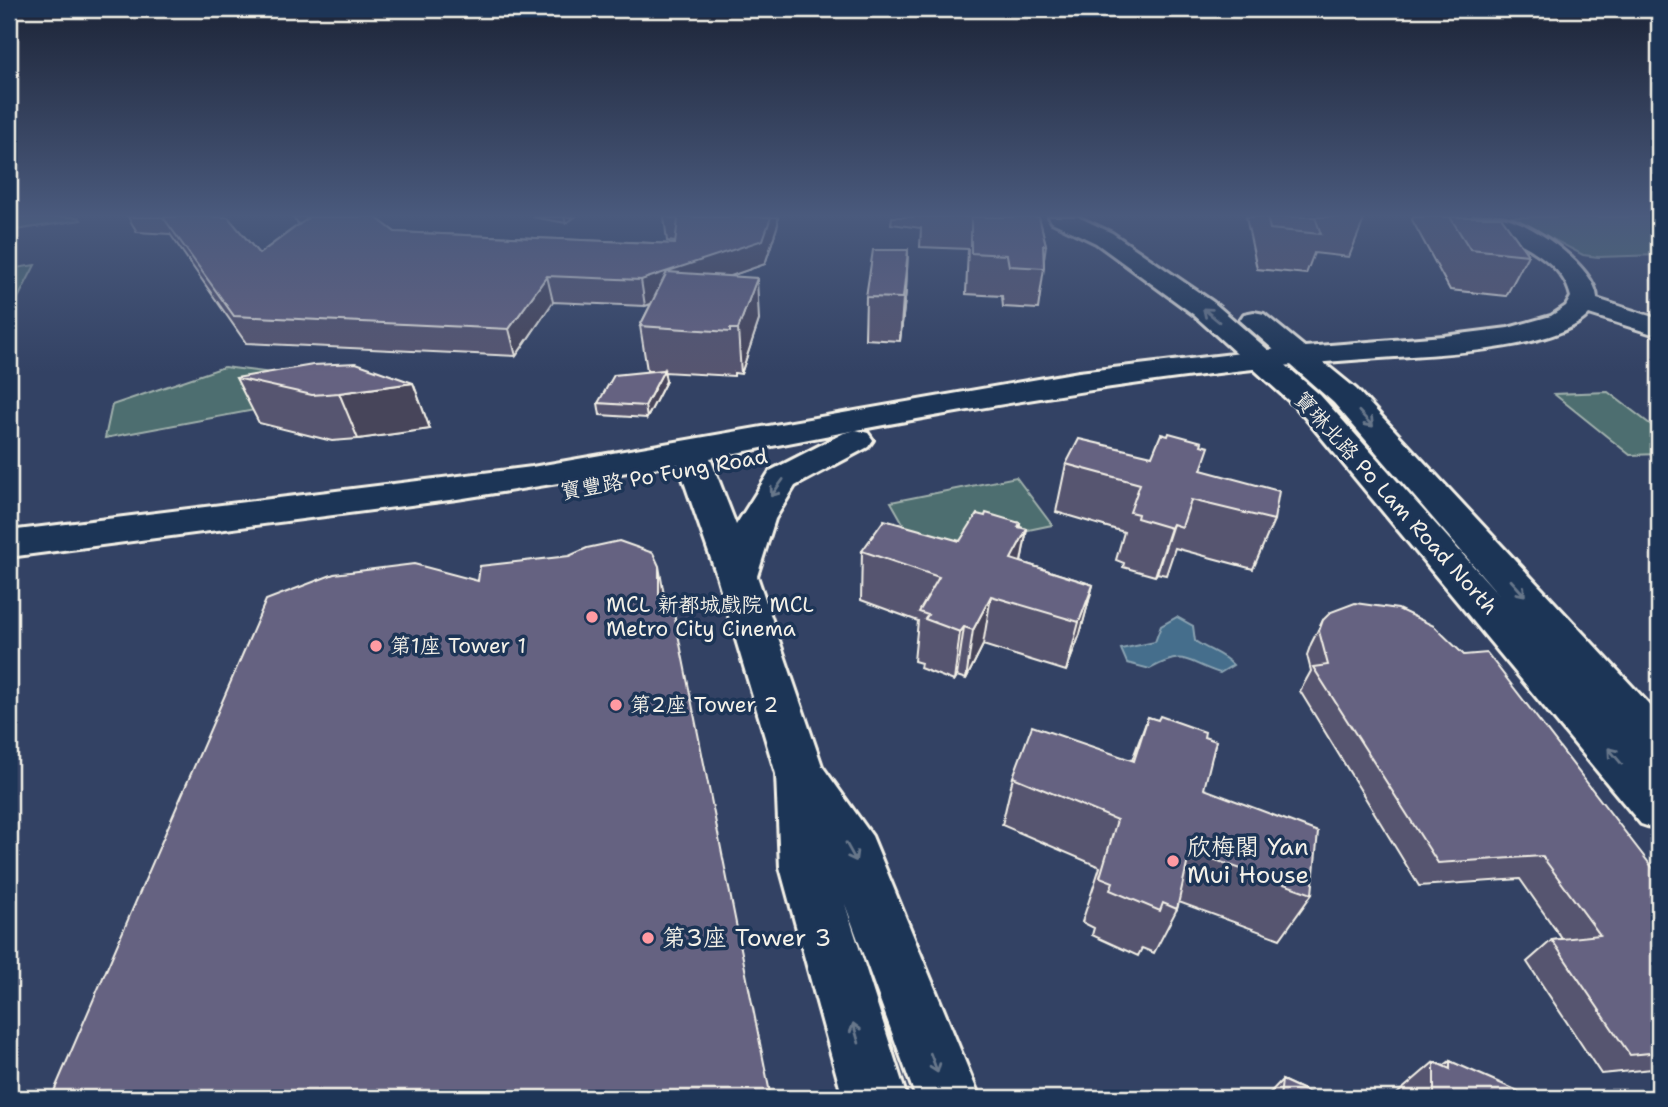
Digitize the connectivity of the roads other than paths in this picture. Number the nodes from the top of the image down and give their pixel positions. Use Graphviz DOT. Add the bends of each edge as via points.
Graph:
graph roads {
  1 [pos="1148,269"];
  2 [pos="1184,269"];
  3 [pos="1569,269"];
  4 [pos="1583,303"];
  5 [pos="1659,328"];
  6 [pos="1290,365"];
  7 [pos="856,440"];
  8 [pos="693,460"];
  9 [pos="9,544"];
  10 [pos="9,567"];
  11 [pos="737,576"];
  12 [pos="1659,747"];
  13 [pos="800,774"];
  14 [pos="1659,808"];
  15 [pos="875,1098"];
  16 [pos="947,1098"];
  6 -- 1 [label="street, 寶琳北路 Po Lam Road North, one-way"];
  2 -- 6 [label="street, 寶琳北路 Po Lam Road North" via="1230,301"];
  3 -- 4 [label="street" via="1578,279"];
  4 -- 5 [label="street"];
  4 -- 6 [label="street" via="1543,330 1405,350 1375,361"];
  6 -- 7 [label="street, 寶豐路 Po Fung Road" via="1063,399"];
  6 -- 8 [label="street, 寶豐路 Po Fung Road" via="1026,389"];
  6 -- 12 [label="street, 寶琳北路 Po Lam Road North, one-way" via="1345,396"];
  14 -- 6 [label="street, 寶琳北路 Po Lam Road North, one-way" via="1320,412"];
  7 -- 8 [label="street, 寶豐路 Po Fung Road"];
  7 -- 11 [label="street, one-way" via="782,479 757,519"];
  8 -- 9 [label="street, 寶豐路 Po Fung Road"];
  8 -- 10 [label="street, 寶豐路 Po Fung Road" via="432,512"];
  8 -- 11 [label="street"];
  11 -- 13 [label="street"];
  15 -- 13 [label="street, one-way" via="807,867"];
  13 -- 16 [label="street, one-way" via="853,853"];
}
